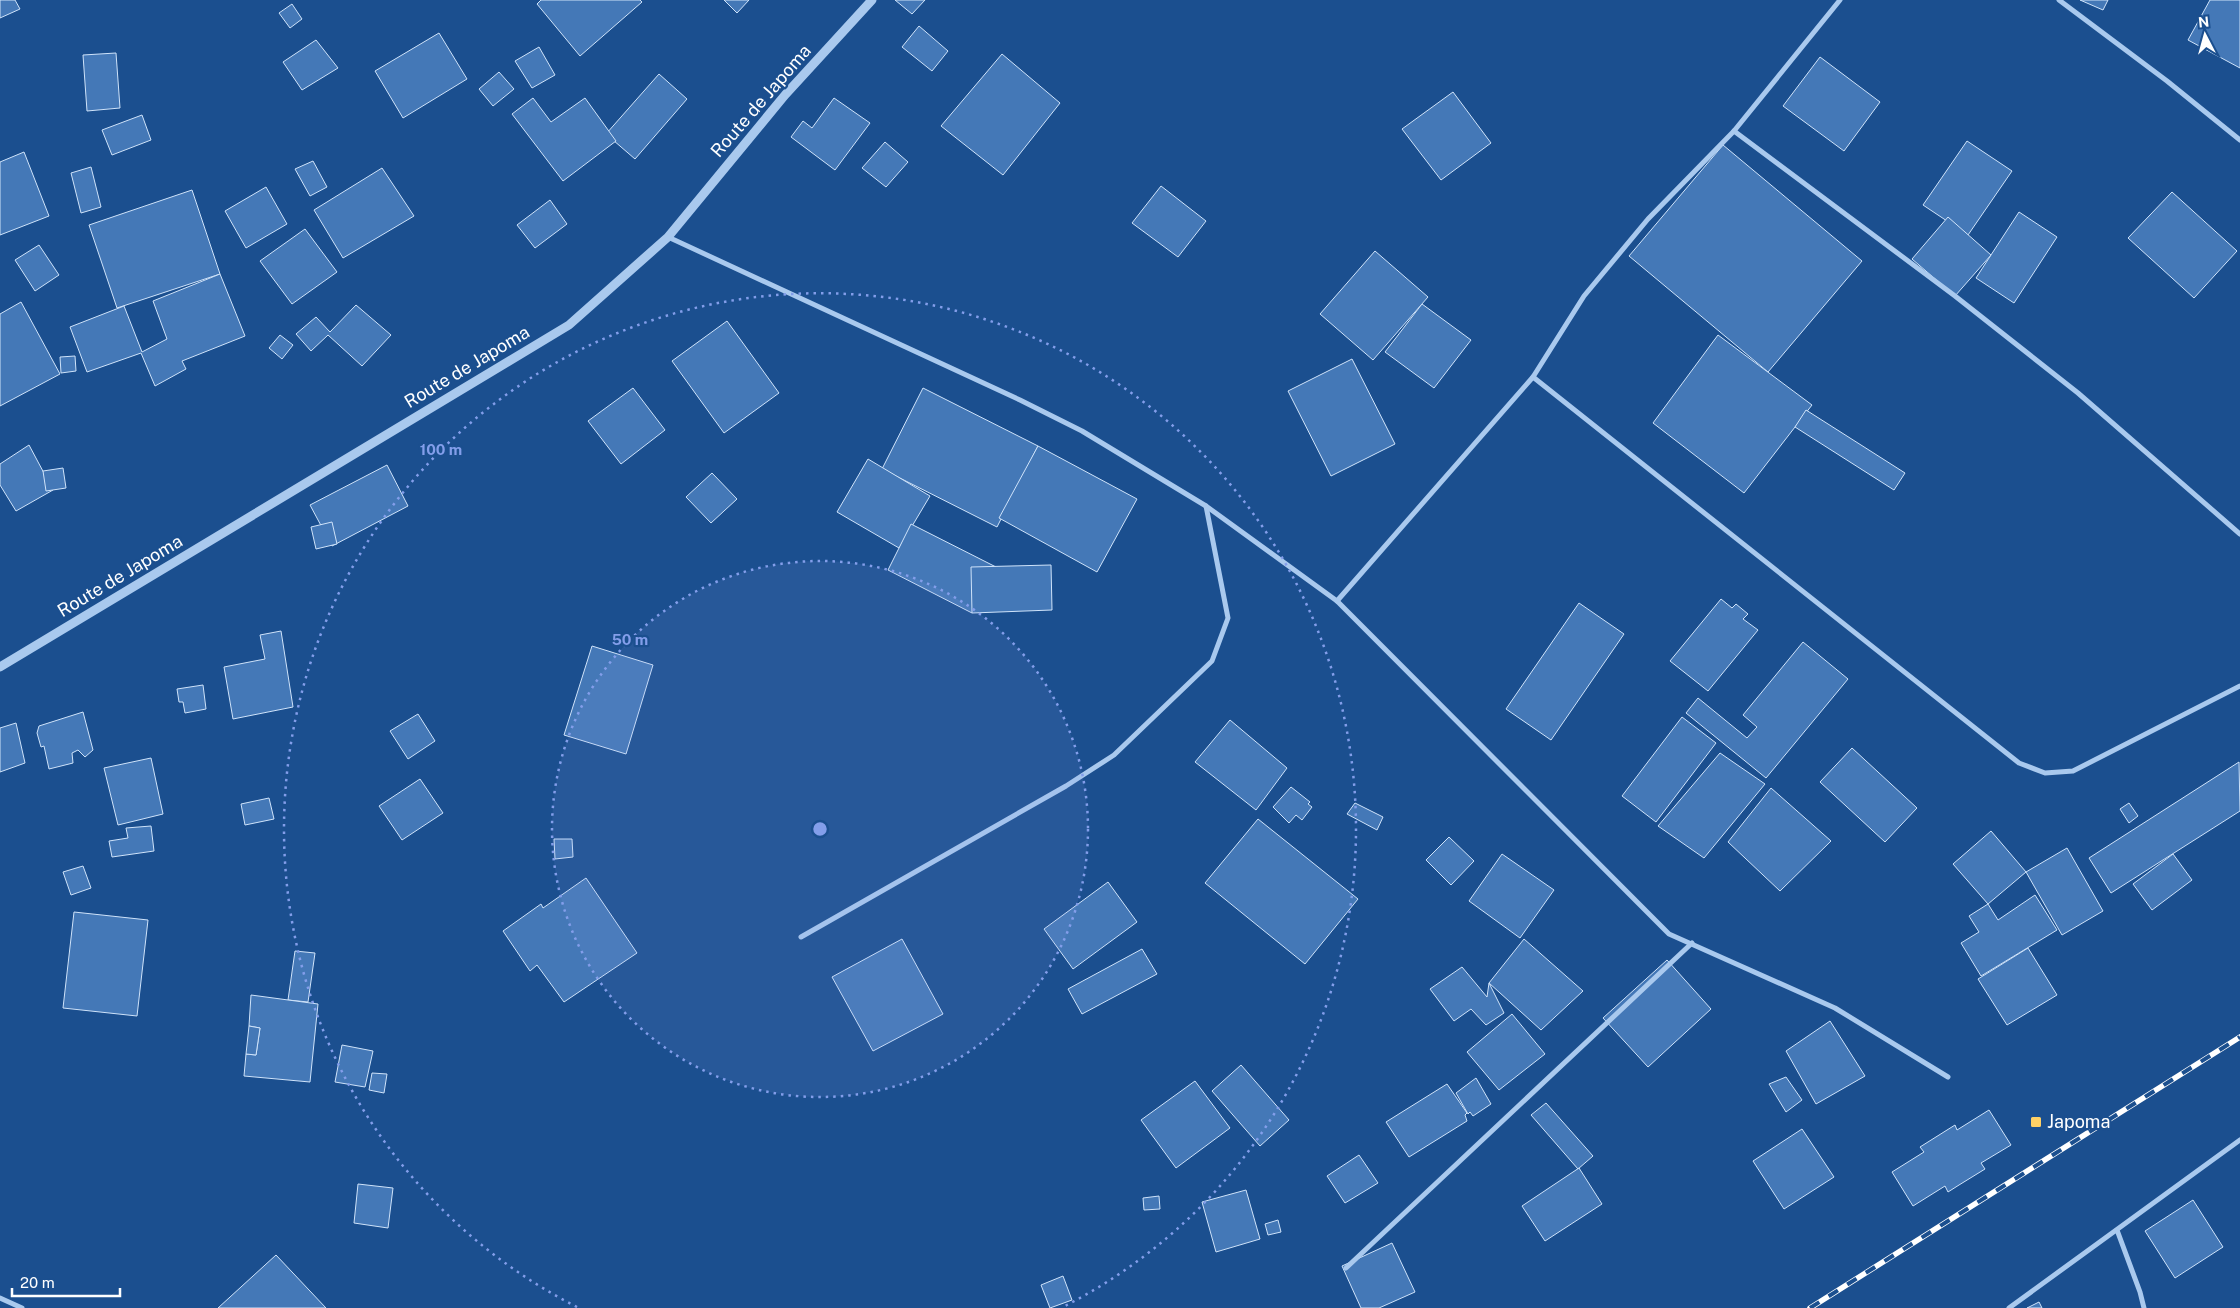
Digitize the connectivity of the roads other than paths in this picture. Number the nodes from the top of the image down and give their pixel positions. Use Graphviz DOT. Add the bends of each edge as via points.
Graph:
graph roads {
  1 [pos="872,0"];
  2 [pos="1840,0"];
  3 [pos="2059,0"];
  4 [pos="1734,131"];
  5 [pos="2240,140"];
  6 [pos="668,237"];
  7 [pos="1533,377"];
  8 [pos="1206,506"];
  9 [pos="2240,534"];
  10 [pos="1337,601"];
  11 [pos="0,667"];
  12 [pos="2240,686"];
  13 [pos="801,937"];
  14 [pos="1692,943"];
  15 [pos="1948,1078"];
  16 [pos="2240,1140"];
  17 [pos="2116,1230"];
  18 [pos="1346,1268"];
  19 [pos="0,1298"];
  20 [pos="22,1308"];
  21 [pos="2008,1308"];
  22 [pos="2144,1308"];
  1 -- 6 [label="street, Route de Japoma" via="785,94"];
  2 -- 4 [label="street"];
  3 -- 5 [label="street"];
  4 -- 7 [label="street" via="1648,218 1590,289"];
  4 -- 9 [label="street" via="1955,296 2070,387"];
  6 -- 8 [label="street" via="1082,431"];
  6 -- 11 [label="street, Route de Japoma" via="569,325"];
  7 -- 10 [label="street"];
  7 -- 12 [label="street" via="2019,763 2045,773 2073,772"];
  8 -- 10 [label="street"];
  8 -- 13 [label="street" via="1228,618 1212,661 1114,755 1066,786"];
  10 -- 14 [label="street" via="1669,934"];
  14 -- 15 [label="street" via="1835,1008"];
  14 -- 18 [label="street"];
  16 -- 17 [label="street"];
  17 -- 21 [label="street"];
  17 -- 22 [label="street"];
  19 -- 20 [label="street"];
}
